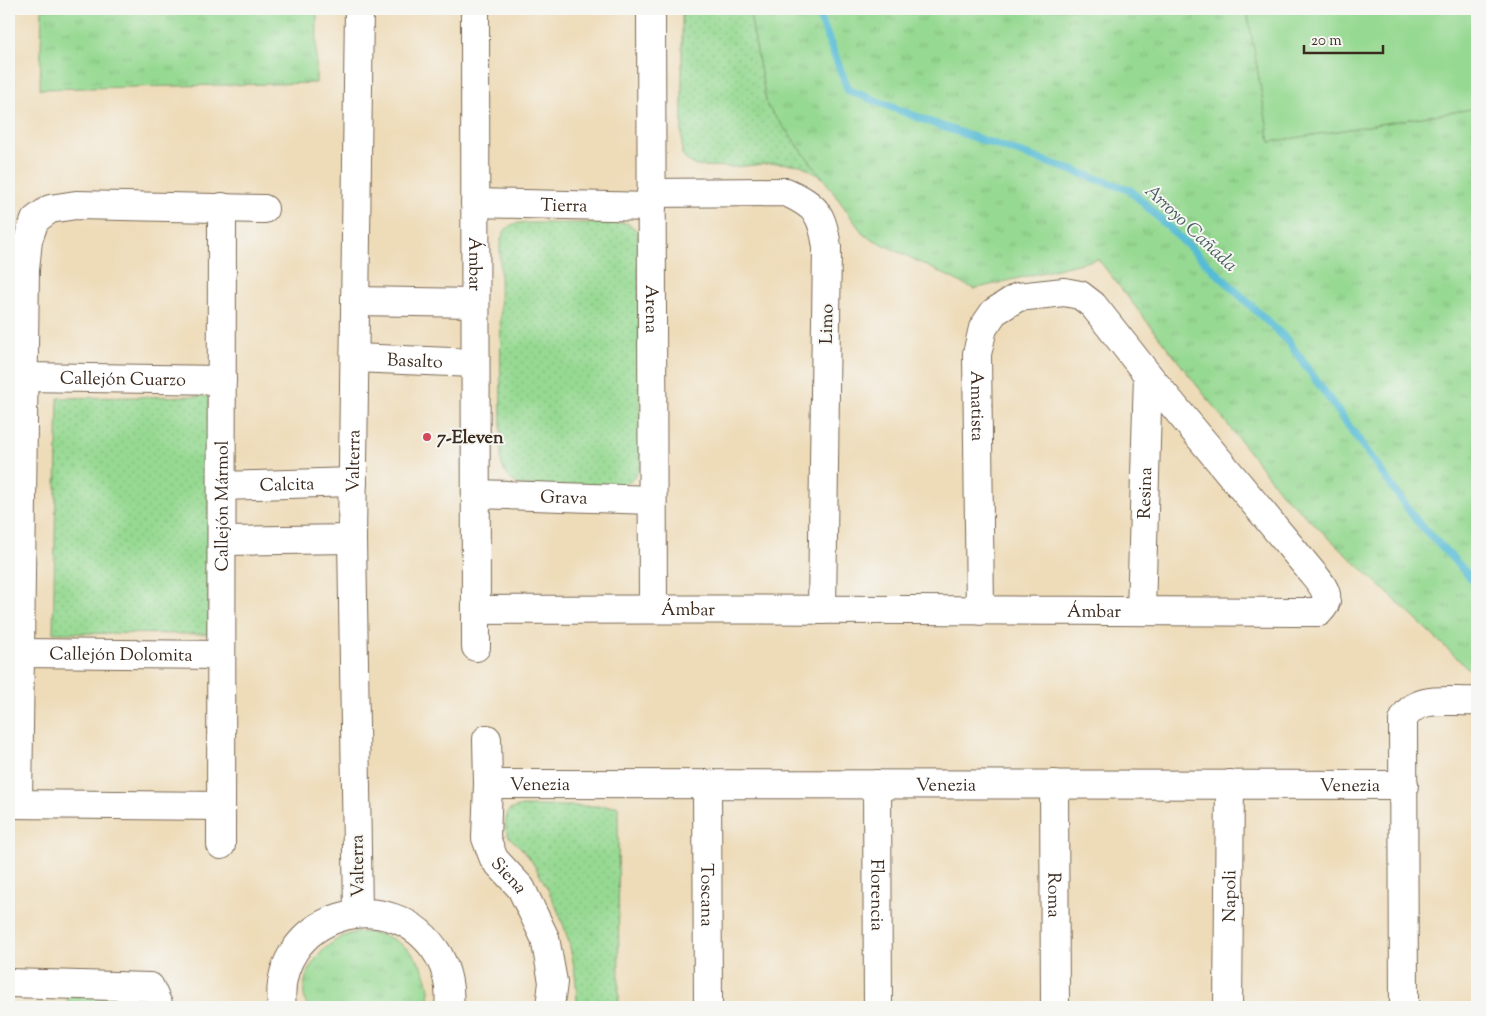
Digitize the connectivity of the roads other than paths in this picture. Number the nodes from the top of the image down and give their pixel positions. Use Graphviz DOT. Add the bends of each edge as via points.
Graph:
graph roads {
  1 [pos="359,9"];
  2 [pos="475,9"];
  3 [pos="651,9"];
  4 [pos="651,200"];
  5 [pos="475,203"];
  6 [pos="222,207"];
  7 [pos="264,208"];
  8 [pos="355,301"];
  9 [pos="475,303"];
  10 [pos="1093,305"];
  11 [pos="16,339"];
  12 [pos="355,358"];
  13 [pos="475,362"];
  14 [pos="1148,374"];
  15 [pos="24,377"];
  16 [pos="222,380"];
  17 [pos="353,482"];
  18 [pos="222,486"];
  19 [pos="476,494"];
  20 [pos="652,500"];
  21 [pos="352,539"];
  22 [pos="222,541"];
  23 [pos="653,608"];
  24 [pos="476,610"];
  25 [pos="822,610"];
  26 [pos="980,610"];
  27 [pos="1141,611"];
  28 [pos="476,647"];
  29 [pos="21,653"];
  30 [pos="221,655"];
  31 [pos="1477,701"];
  32 [pos="487,739"];
  33 [pos="488,784"];
  34 [pos="707,784"];
  35 [pos="877,784"];
  36 [pos="1054,784"];
  37 [pos="1230,784"];
  38 [pos="1404,785"];
  39 [pos="14,804"];
  40 [pos="221,806"];
  41 [pos="221,845"];
  42 [pos="358,912"];
  43 [pos="9,983"];
  44 [pos="279,1006"];
  45 [pos="453,1006"];
  46 [pos="159,1007"];
  47 [pos="550,1007"];
  48 [pos="708,1007"];
  49 [pos="878,1007"];
  50 [pos="1055,1007"];
  51 [pos="1228,1007"];
  52 [pos="1404,1007"];
  1 -- 8 [label="street, Valterra"];
  2 -- 5 [label="street, Ámbar"];
  3 -- 4 [label="street, Arena"];
  4 -- 5 [label="street, Tierra"];
  4 -- 20 [label="street, Arena"];
  4 -- 25 [label="street, Limo" via="786,192 819,214 827,247"];
  5 -- 9 [label="street, Ámbar"];
  6 -- 7 [label="street"];
  6 -- 11 [label="street" via="76,204 50,210 35,220 28,240"];
  6 -- 16 [label="street, Callejón Mármol"];
  8 -- 9 [label="street"];
  8 -- 12 [label="street, Valterra"];
  9 -- 13 [label="street, Ámbar"];
  10 -- 14 [label="street, Ámbar"];
  10 -- 26 [label="street, Amatista" via="1080,295 1064,292 1018,298 994,312 983,328 977,354"];
  11 -- 15 [label="street"];
  12 -- 13 [label="street, Basalto"];
  12 -- 17 [label="street, Valterra"];
  13 -- 19 [label="street, Ámbar"];
  14 -- 27 [label="street, Resina"];
  14 -- 27 [label="street, Ámbar" via="1322,585 1326,602 1319,612"];
  15 -- 16 [label="street, Callejón Cuarzo"];
  15 -- 29 [label="street"];
  16 -- 18 [label="street, Callejón Mármol"];
  17 -- 18 [label="street, Calcita"];
  17 -- 21 [label="street, Valterra"];
  18 -- 22 [label="street, Callejón Mármol"];
  19 -- 20 [label="street, Grava"];
  19 -- 24 [label="street, Ámbar"];
  20 -- 23 [label="street, Arena"];
  21 -- 22 [label="street"];
  21 -- 42 [label="street, Valterra"];
  22 -- 30 [label="street, Callejón Mármol"];
  23 -- 24 [label="street, Ámbar"];
  23 -- 25 [label="street, Ámbar"];
  24 -- 28 [label="street, Ámbar"];
  25 -- 26 [label="street, Ámbar"];
  26 -- 27 [label="street, Ámbar"];
  29 -- 30 [label="street, Callejón Dolomita"];
  29 -- 39 [label="street"];
  30 -- 40 [label="street, Callejón Mármol"];
  31 -- 38 [label="street" via="1426,702 1406,712 1403,721"];
  32 -- 33 [label="street, Siena"];
  33 -- 34 [label="street, Venezia"];
  33 -- 47 [label="street, Siena" via="486,838 494,859 521,888 545,938 553,982"];
  34 -- 35 [label="street, Venezia"];
  34 -- 48 [label="street, Toscana"];
  35 -- 36 [label="street, Venezia"];
  35 -- 49 [label="street, Florencia"];
  36 -- 37 [label="street, Venezia"];
  36 -- 50 [label="street, Roma"];
  37 -- 38 [label="street, Venezia"];
  37 -- 51 [label="street, Napoli"];
  38 -- 52 [label="street"];
  39 -- 40 [label="street"];
  40 -- 41 [label="street, Callejón Mármol"];
  42 -- 44 [label="street, Valterra" via="330,920 296,948 284,975"];
  42 -- 45 [label="street, Valterra" via="401,920 425,937 444,968"];
  43 -- 46 [label="street" via="150,987"];
}
